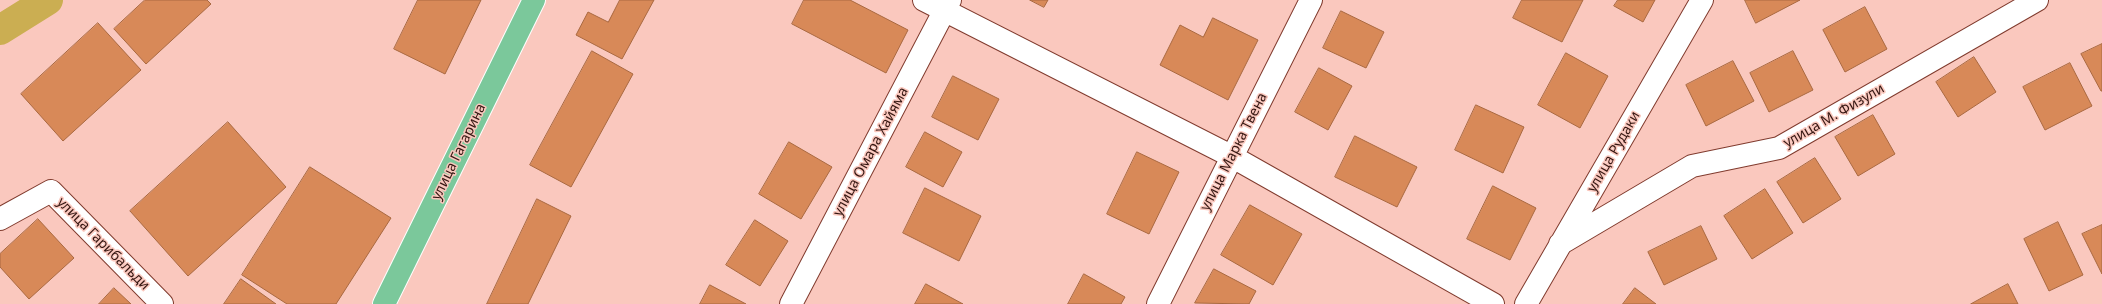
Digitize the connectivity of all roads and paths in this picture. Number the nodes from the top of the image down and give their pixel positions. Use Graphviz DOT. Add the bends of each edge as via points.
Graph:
graph roads {
  1 [pos="534,0"];
  2 [pos="924,0"];
  3 [pos="1311,0"];
  4 [pos="1702,0"];
  5 [pos="2037,0"];
  6 [pos="948,5"];
  7 [pos="1232,156"];
  8 [pos="0,219"];
  9 [pos="1560,244"];
  10 [pos="162,304"];
  11 [pos="384,304"];
  12 [pos="791,304"];
  13 [pos="1158,304"];
  14 [pos="1493,304"];
  15 [pos="1526,304"];
  1 -- 11 [label="main road, улица Гагарина"];
  2 -- 6 [label="street"];
  3 -- 7 [label="street, улица Марка Твена"];
  4 -- 9 [label="street, улица Рудаки"];
  5 -- 9 [label="street, улица М. Физули" via="1779,148 1692,166"];
  6 -- 7 [label="street"];
  6 -- 12 [label="street, улица Омара Хайяма"];
  7 -- 13 [label="street, улица Марка Твена"];
  7 -- 14 [label="street"];
  8 -- 10 [label="street, улица Гарибальди" via="51,192"];
  9 -- 15 [label="street, улица Рудаки"];
}
